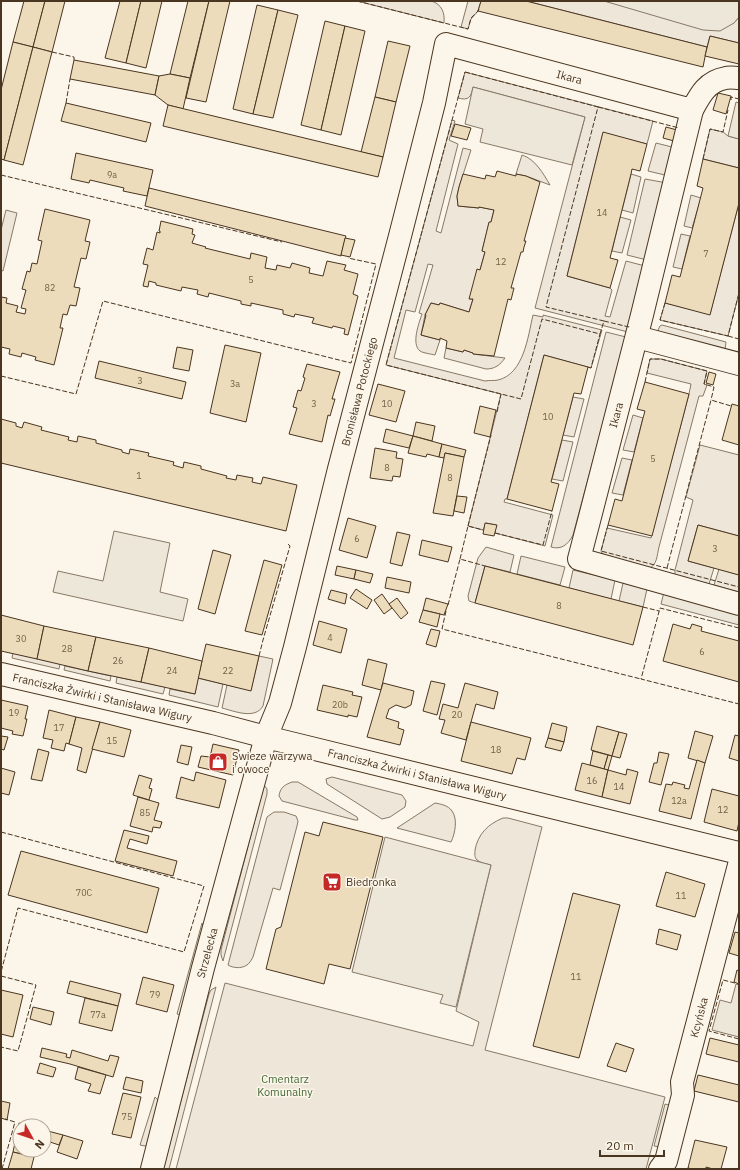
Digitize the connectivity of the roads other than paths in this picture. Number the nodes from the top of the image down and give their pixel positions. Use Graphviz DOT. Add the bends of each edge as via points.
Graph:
graph roads {
  1 [pos="446,44"];
  2 [pos="739,78"];
  3 [pos="692,110"];
  4 [pos="637,338"];
  5 [pos="739,364"];
  6 [pos="739,604"];
  7 [pos="1,674"];
  8 [pos="266,737"];
  9 [pos="739,853"];
  10 [pos="739,865"];
  11 [pos="152,1169"];
  12 [pos="660,1169"];
  1 -- 3 [label="street, Ikara"];
  1 -- 8 [label="street, Bronisława Potockiego" via="402,230 295,647 280,703"];
  2 -- 3 [label="street, Ikara" via="726,78 710,84 699,96"];
  3 -- 4 [label="street, Ikara"];
  4 -- 5 [label="street"];
  4 -- 6 [label="street, Ikara" via="580,560"];
  7 -- 8 [label="street, Franciszka Żwirki i Stanisława Wigury"];
  8 -- 9 [label="street, Franciszka Żwirki i Stanisława Wigury"];
  8 -- 11 [label="street, Strzelecka"];
  10 -- 12 [label="street, Kcyńska" via="682,1082 683,1096 666,1161"];
}
